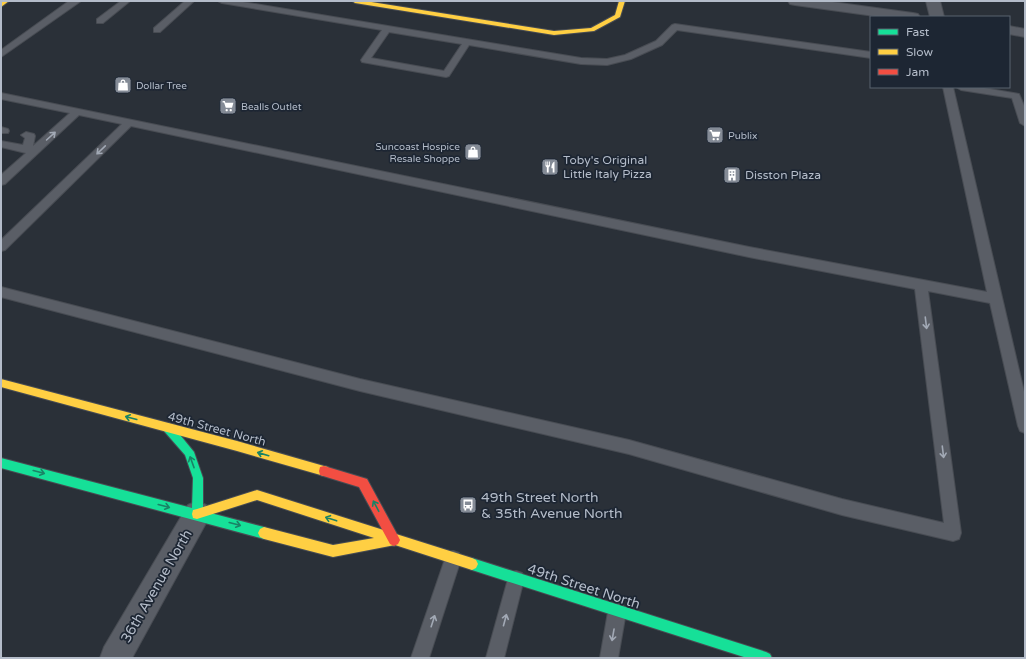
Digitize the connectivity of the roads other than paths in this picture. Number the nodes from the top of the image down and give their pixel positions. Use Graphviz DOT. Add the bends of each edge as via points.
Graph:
graph roads {
  1 [pos="6,1"];
  2 [pos="77,1"];
  3 [pos="126,1"];
  4 [pos="190,1"];
  5 [pos="222,1"];
  6 [pos="354,1"];
  7 [pos="622,1"];
  8 [pos="795,1"];
  9 [pos="933,1"];
  10 [pos="1,5"];
  11 [pos="905,16"];
  12 [pos="937,16"];
  13 [pos="100,21"];
  14 [pos="387,29"];
  15 [pos="157,30"];
  16 [pos="1010,30"];
  17 [pos="1025,32"];
  18 [pos="467,42"];
  19 [pos="1,54"];
  20 [pos="870,56"];
  21 [pos="948,88"];
  22 [pos="968,88"];
  23 [pos="1,96"];
  24 [pos="1020,96"];
  25 [pos="78,112"];
  26 [pos="1025,122"];
  27 [pos="129,123"];
  28 [pos="26,135"];
  29 [pos="1,144"];
  30 [pos="30,150"];
  31 [pos="1,181"];
  32 [pos="1,247"];
  33 [pos="921,284"];
  34 [pos="1,292"];
  35 [pos="995,299"];
  36 [pos="1,384"];
  37 [pos="1025,426"];
  38 [pos="168,428"];
  39 [pos="1,463"];
  40 [pos="197,514"];
  41 [pos="394,540"];
  42 [pos="454,559"];
  43 [pos="516,579"];
  44 [pos="617,612"];
  45 [pos="731,652"];
  46 [pos="115,658"];
  47 [pos="420,658"];
  48 [pos="496,658"];
  49 [pos="609,658"];
  50 [pos="766,658"];
  1 -- 10 [label="main road"];
  2 -- 19 [label="lane" via="72,2"];
  3 -- 13 [label="lane"];
  4 -- 15 [label="lane"];
  5 -- 14 [label="lane"];
  6 -- 7 [label="main road" via="554,33 592,30 618,16"];
  8 -- 11 [label="street"];
  9 -- 12 [label="street"];
  14 -- 18 [label="lane"];
  14 -- 18 [label="lane" via="365,60 446,74"];
  16 -- 17 [label="street"];
  18 -- 20 [label="lane" via="581,61 607,62 628,57 659,43 675,27"];
  21 -- 35 [label="lane"];
  22 -- 24 [label="lane"];
  23 -- 25 [label="lane"];
  24 -- 26 [label="lane"];
  25 -- 27 [label="lane"];
  30 -- 25 [label="lane, one-way"];
  27 -- 32 [label="lane, one-way"];
  27 -- 33 [label="lane" via="749,252"];
  28 -- 30 [label="lane" via="30,136"];
  29 -- 30 [label="lane"];
  30 -- 31 [label="lane"];
  33 -- 34 [label="lane, one-way" via="953,533 842,507 629,447 360,385"];
  33 -- 35 [label="lane"];
  35 -- 37 [label="lane"];
  38 -- 36 [label="main road, 49th Street North, one-way"];
  40 -- 38 [label="main road, one-way" via="198,478 189,452"];
  41 -- 38 [label="main road, 49th Street North, one-way" via="363,483"];
  39 -- 40 [label="main road, 49th Street North, one-way"];
  40 -- 41 [label="main road, 49th Street North, one-way" via="333,552"];
  41 -- 40 [label="main road, one-way" via="257,495"];
  40 -- 46 [label="street, 36th Avenue North"];
  41 -- 42 [label="main road, 49th Street North"];
  42 -- 43 [label="main road, 49th Street North"];
  47 -- 42 [label="lane, one-way"];
  43 -- 44 [label="main road, 49th Street North"];
  48 -- 43 [label="lane, one-way"];
  44 -- 45 [label="main road, 49th Street North"];
  44 -- 49 [label="lane, one-way"];
  45 -- 50 [label="main road, 49th Street North"];
}
